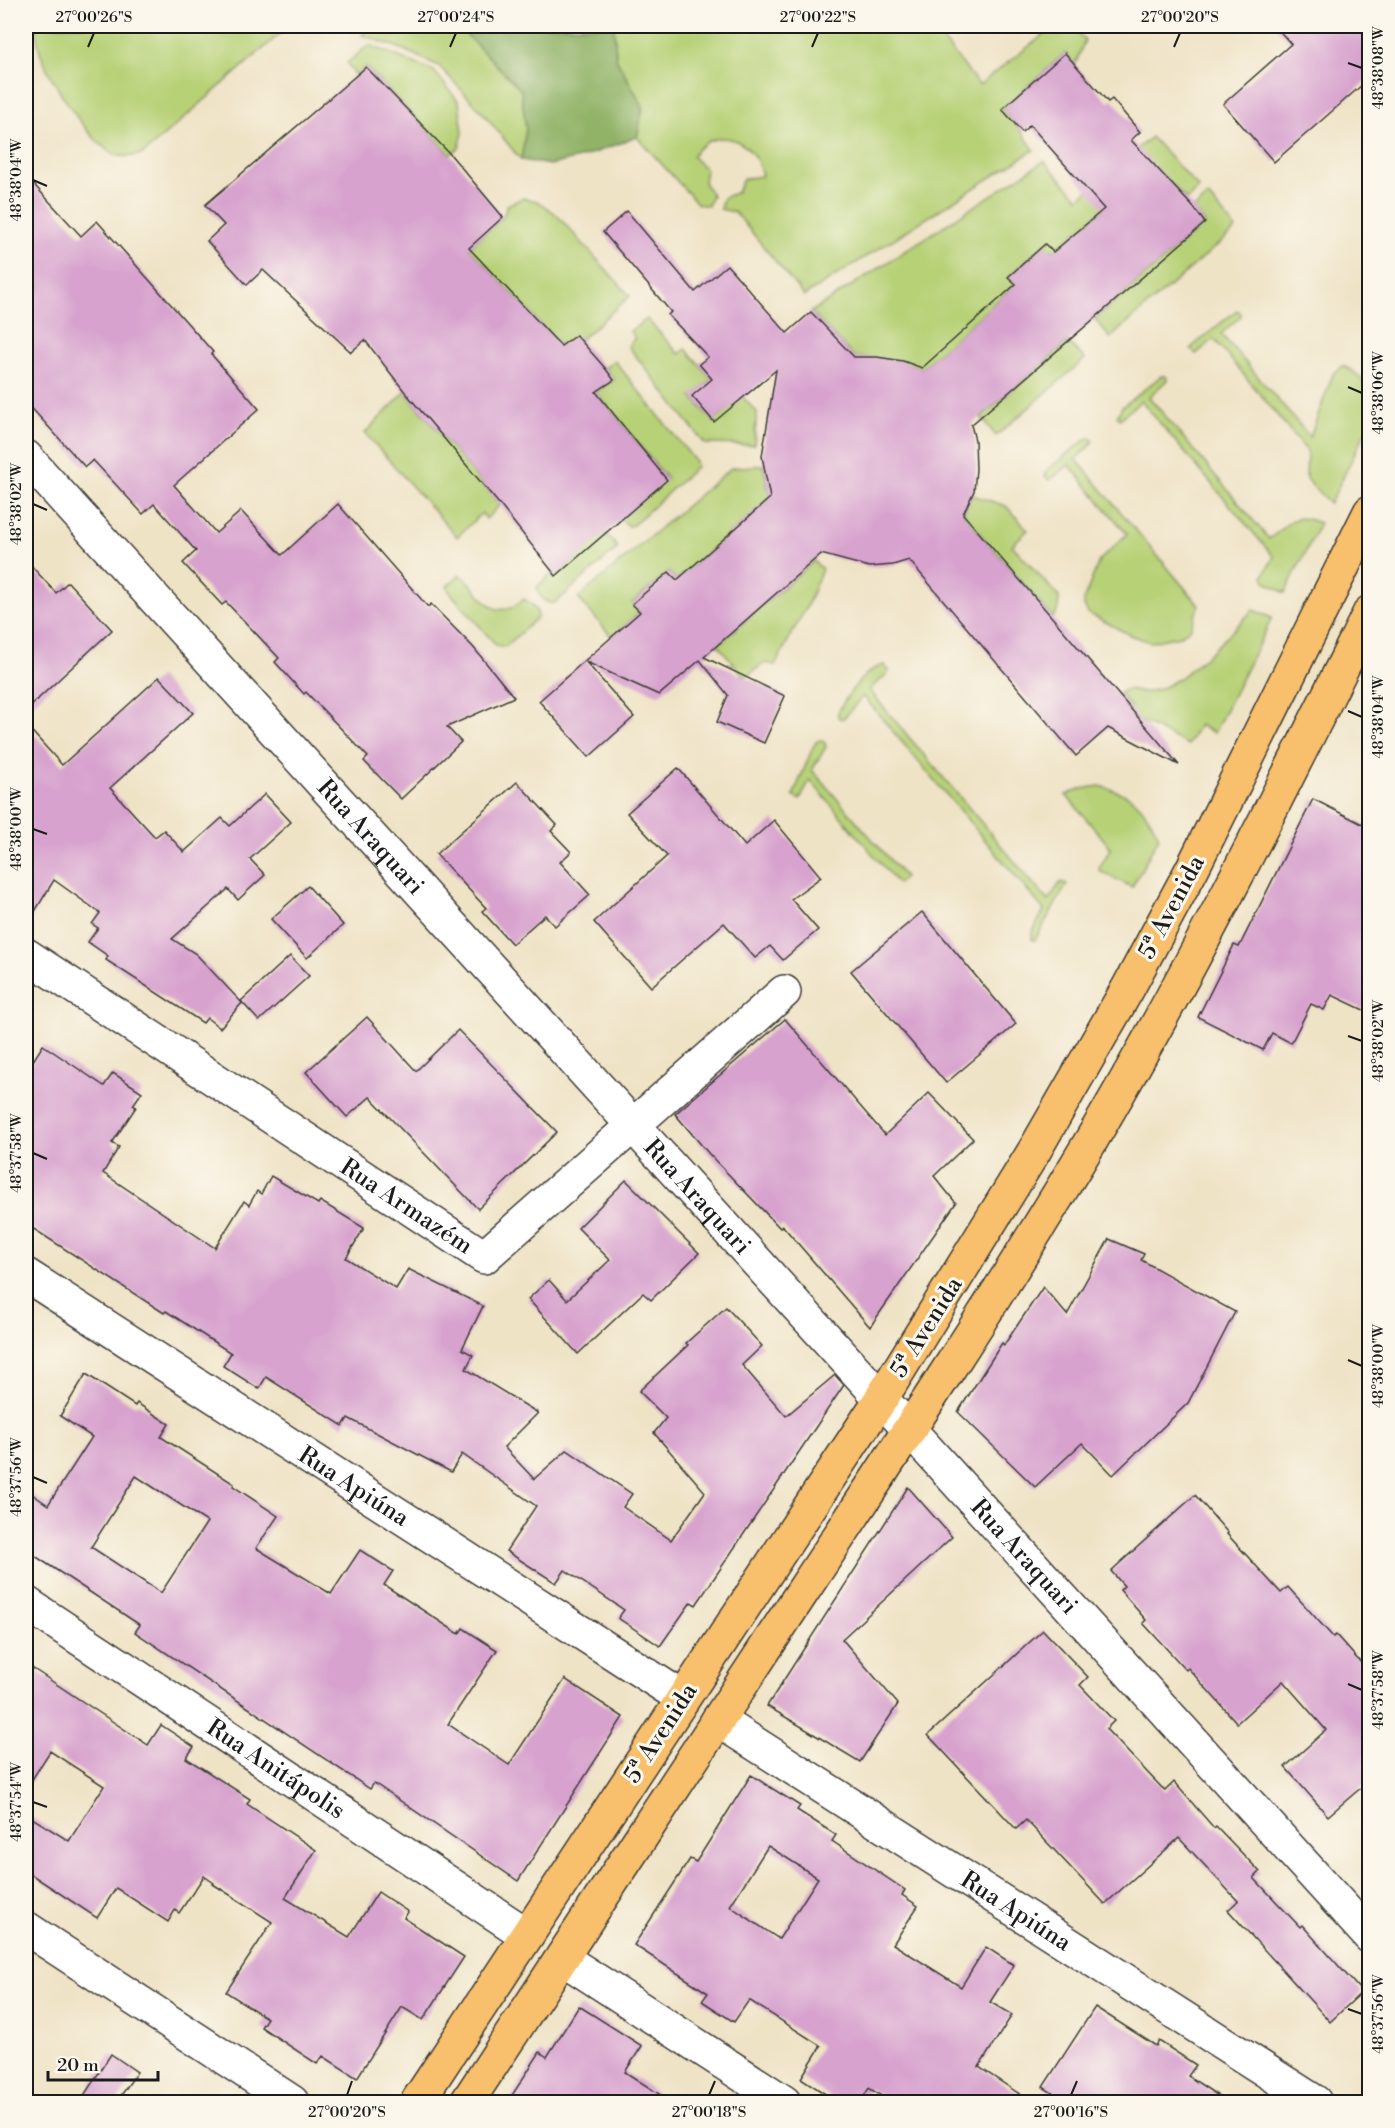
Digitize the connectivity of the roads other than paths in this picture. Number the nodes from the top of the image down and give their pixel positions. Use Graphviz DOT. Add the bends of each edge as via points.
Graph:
graph roads {
  1 [pos="26,457"];
  2 [pos="1370,512"];
  3 [pos="1370,612"];
  4 [pos="26,955"];
  5 [pos="784,992"];
  6 [pos="634,1126"];
  7 [pos="26,1275"];
  8 [pos="881,1399"];
  9 [pos="909,1430"];
  10 [pos="26,1603"];
  11 [pos="683,1698"];
  12 [pos="718,1720"];
  13 [pos="26,1928"];
  14 [pos="527,1935"];
  15 [pos="1370,1937"];
  16 [pos="562,1958"];
  17 [pos="292,2103"];
  18 [pos="417,2103"];
  19 [pos="467,2103"];
  20 [pos="784,2103"];
  21 [pos="1315,2103"];
  1 -- 6 [label="street, Rua Araquari"];
  2 -- 8 [label="main road, 5ª Avenida" via="1192,869 1127,990 1033,1153"];
  3 -- 9 [label="main road, 5ª Avenida" via="1156,1026 1025,1250"];
  4 -- 6 [label="street, Rua Armazém" via="484,1257"];
  5 -- 6 [label="street, Rua Armazém"];
  6 -- 8 [label="street, Rua Araquari"];
  7 -- 11 [label="street, Rua Apiúna"];
  8 -- 9 [label="street, Rua Araquari"];
  8 -- 11 [label="main road, 5ª Avenida"];
  9 -- 12 [label="main road, 5ª Avenida"];
  9 -- 15 [label="street, Rua Araquari"];
  10 -- 14 [label="street, Rua Anitápolis"];
  11 -- 14 [label="main road, 5ª Avenida"];
  12 -- 16 [label="main road, 5ª Avenida"];
  12 -- 21 [label="street, Rua Apiúna"];
  13 -- 17 [label="street"];
  14 -- 18 [label="main road, 5ª Avenida"];
  16 -- 19 [label="main road, 5ª Avenida"];
  16 -- 20 [label="street"];
}
